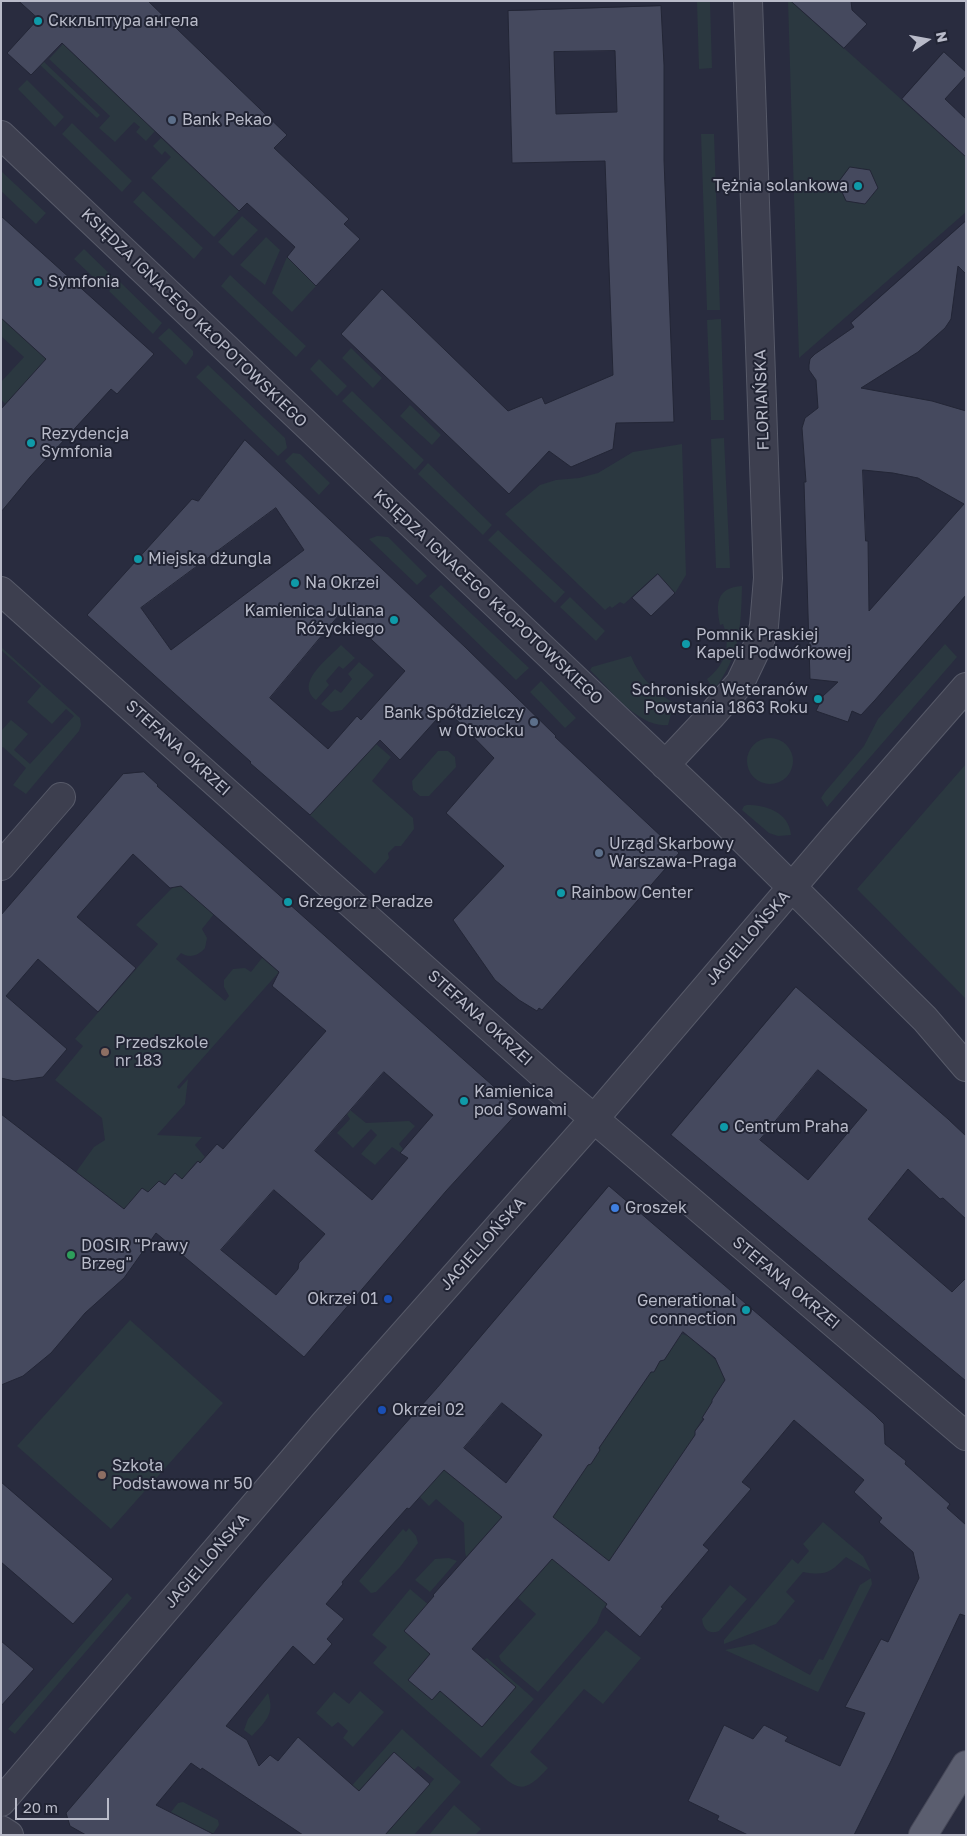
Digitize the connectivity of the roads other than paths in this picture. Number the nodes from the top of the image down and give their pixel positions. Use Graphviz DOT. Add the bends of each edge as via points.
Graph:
graph roads {
  1 [pos="748,1"];
  2 [pos="1,135"];
  3 [pos="1,591"];
  4 [pos="966,687"];
  5 [pos="665,764"];
  6 [pos="61,797"];
  7 [pos="1,866"];
  8 [pos="792,887"];
  9 [pos="966,1067"];
  10 [pos="594,1119"];
  11 [pos="966,1436"];
  12 [pos="966,1765"];
  13 [pos="1,1802"];
  14 [pos="1,1830"];
  15 [pos="9,1835"];
  16 [pos="923,1835"];
  1 -- 5 [label="street, FLORIAŃSKA" via="768,578 766,612 760,641 740,683"];
  2 -- 5 [label="street, KSIĘDZA IGNACEGO KŁOPOTOWSKIEGO"];
  3 -- 10 [label="street, STEFANA OKRZEI"];
  4 -- 8 [label="street, JAGIELLOŃSKA"];
  5 -- 8 [label="street, KSIĘDZA IGNACEGO KŁOPOTOWSKIEGO"];
  6 -- 7 [label="street"];
  8 -- 9 [label="street, KSIĘDZA IGNACEGO KŁOPOTOWSKIEGO" via="924,1019"];
  8 -- 10 [label="street, JAGIELLOŃSKA"];
  10 -- 11 [label="street, STEFANA OKRZEI"];
  10 -- 13 [label="street, JAGIELLOŃSKA" via="356,1388"];
  12 -- 16 [label="main road"];
  14 -- 15 [label="street"];
}
